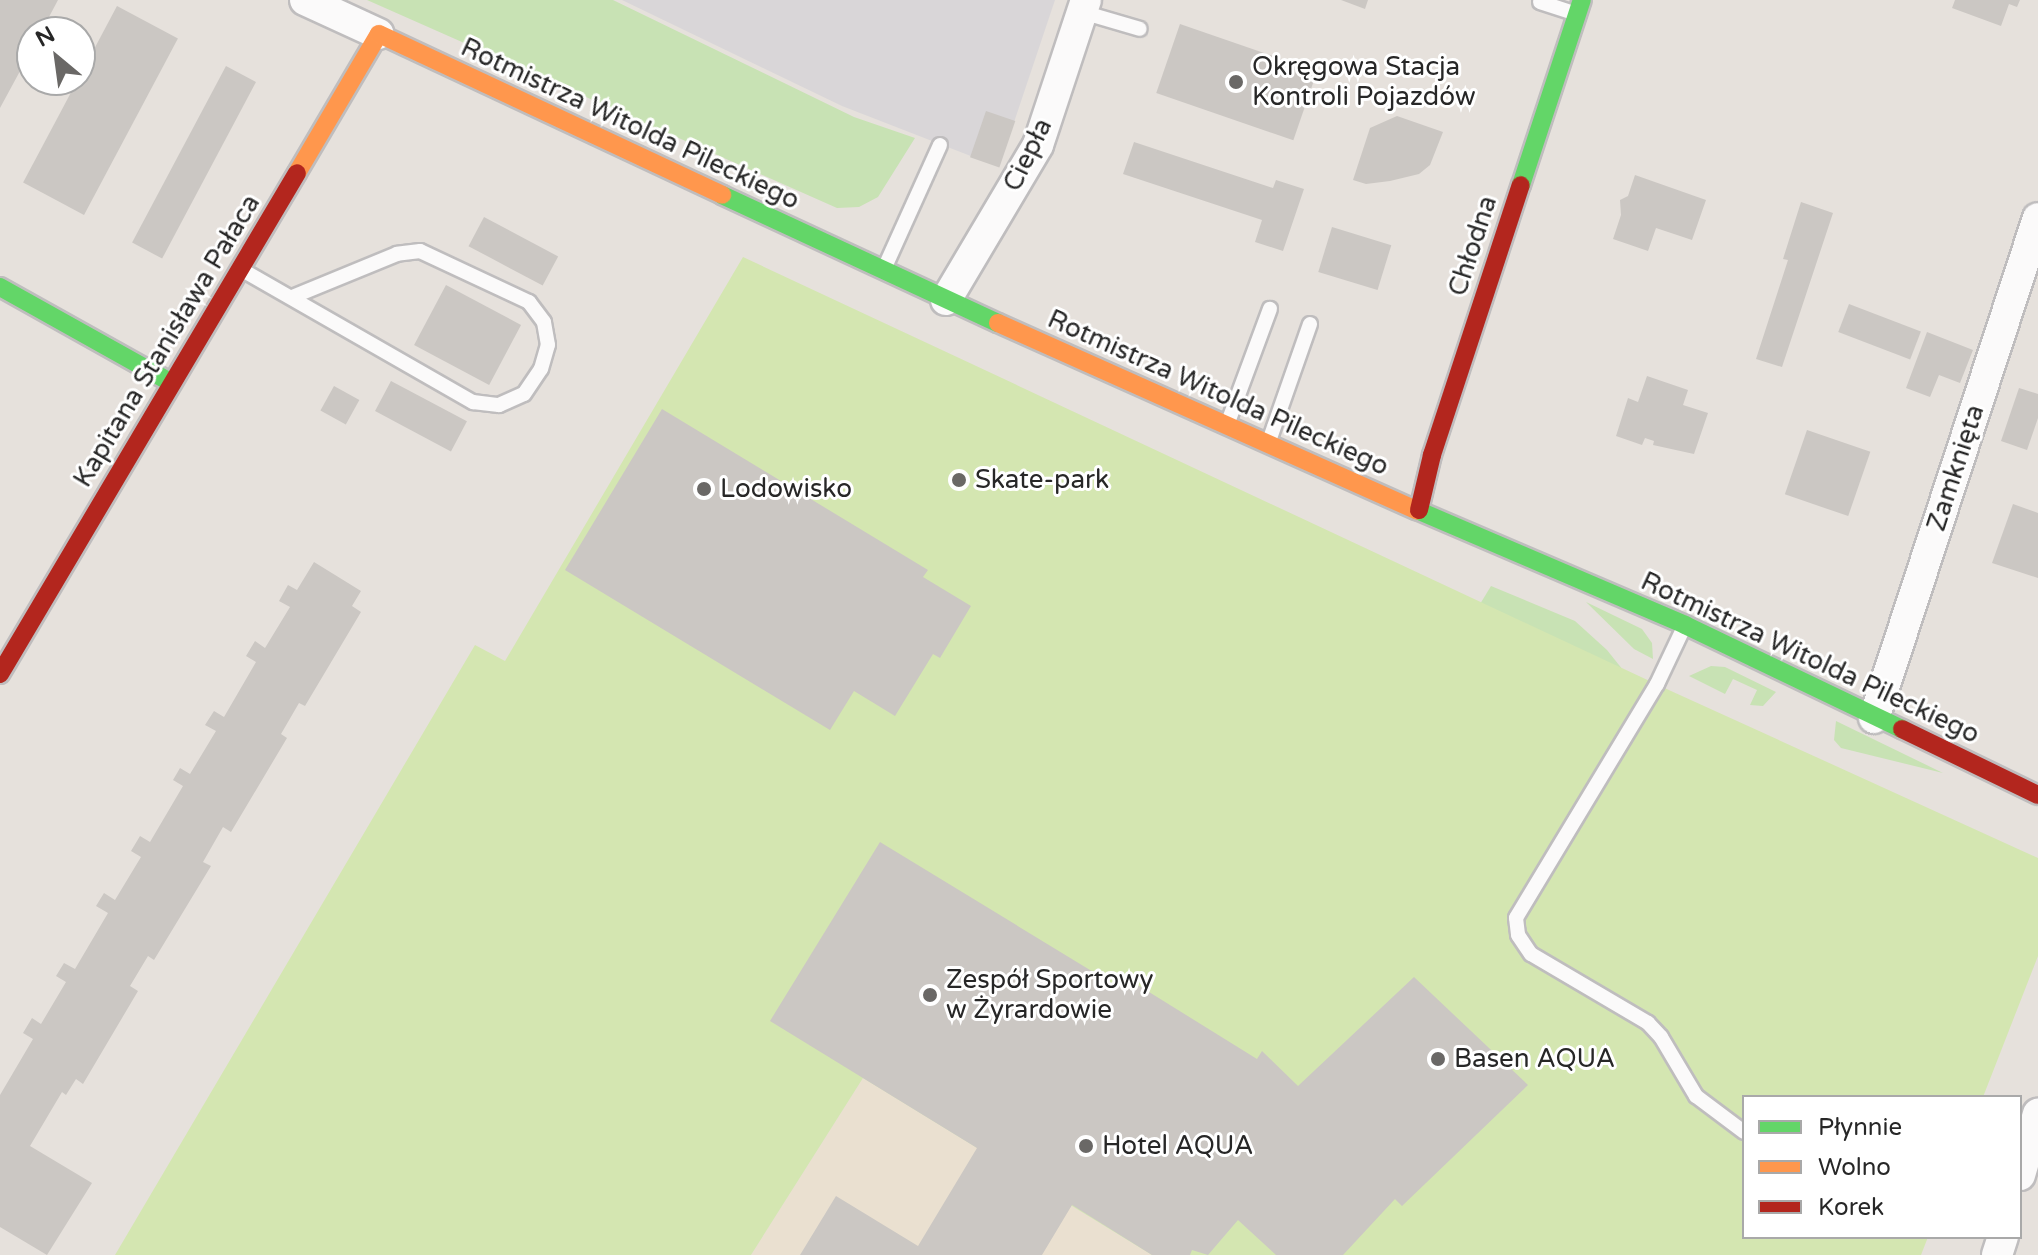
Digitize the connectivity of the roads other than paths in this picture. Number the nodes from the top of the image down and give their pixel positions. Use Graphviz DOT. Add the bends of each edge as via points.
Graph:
graph roads {
  1 [pos="305,0"];
  2 [pos="1540,2"];
  3 [pos="1084,6"];
  4 [pos="1579,7"];
  5 [pos="1140,29"];
  6 [pos="379,34"];
  7 [pos="940,145"];
  8 [pos="2038,218"];
  9 [pos="241,269"];
  10 [pos="883,271"];
  11 [pos="0,287"];
  12 [pos="292,297"];
  13 [pos="946,300"];
  14 [pos="1270,309"];
  15 [pos="1310,324"];
  16 [pos="172,383"];
  17 [pos="1226,427"];
  18 [pos="1267,446"];
  19 [pos="1419,510"];
  20 [pos="1685,625"];
  21 [pos="0,674"];
  22 [pos="1874,718"];
  23 [pos="2038,795"];
  24 [pos="2038,1114"];
  25 [pos="1742,1130"];
  26 [pos="2022,1168"];
  1 -- 6 [label="street"];
  2 -- 4 [label="lane"];
  3 -- 5 [label="lane"];
  3 -- 13 [label="street, Ciepła" via="1038,145"];
  4 -- 19 [label="street, Chłodna" via="1432,455"];
  6 -- 9 [label="street, Kapitana Stanisława Pałaca"];
  6 -- 10 [label="street, Rotmistrza Witolda Pileckiego"];
  7 -- 10 [label="lane"];
  8 -- 22 [label="street, Zamknięta"];
  9 -- 12 [label="lane"];
  9 -- 16 [label="street, Kapitana Stanisława Pałaca"];
  10 -- 13 [label="street, Rotmistrza Witolda Pileckiego"];
  11 -- 16 [label="street"];
  12 -- 12 [label="lane" via="397,254 420,251 529,302 544,322 548,345 539,374 524,394 503,404 481,404"];
  13 -- 17 [label="street, Rotmistrza Witolda Pileckiego"];
  14 -- 17 [label="lane"];
  15 -- 18 [label="lane"];
  16 -- 21 [label="street, Kapitana Stanisława Pałaca"];
  17 -- 18 [label="street, Rotmistrza Witolda Pileckiego"];
  18 -- 19 [label="street, Rotmistrza Witolda Pileckiego"];
  19 -- 20 [label="street, Rotmistrza Witolda Pileckiego"];
  20 -- 22 [label="street, Rotmistrza Witolda Pileckiego"];
  20 -- 25 [label="lane" via="1657,684 1516,918 1518,935 1531,954 1648,1023 1696,1096"];
  22 -- 23 [label="street, Rotmistrza Witolda Pileckiego"];
  24 -- 26 [label="street"];
}
